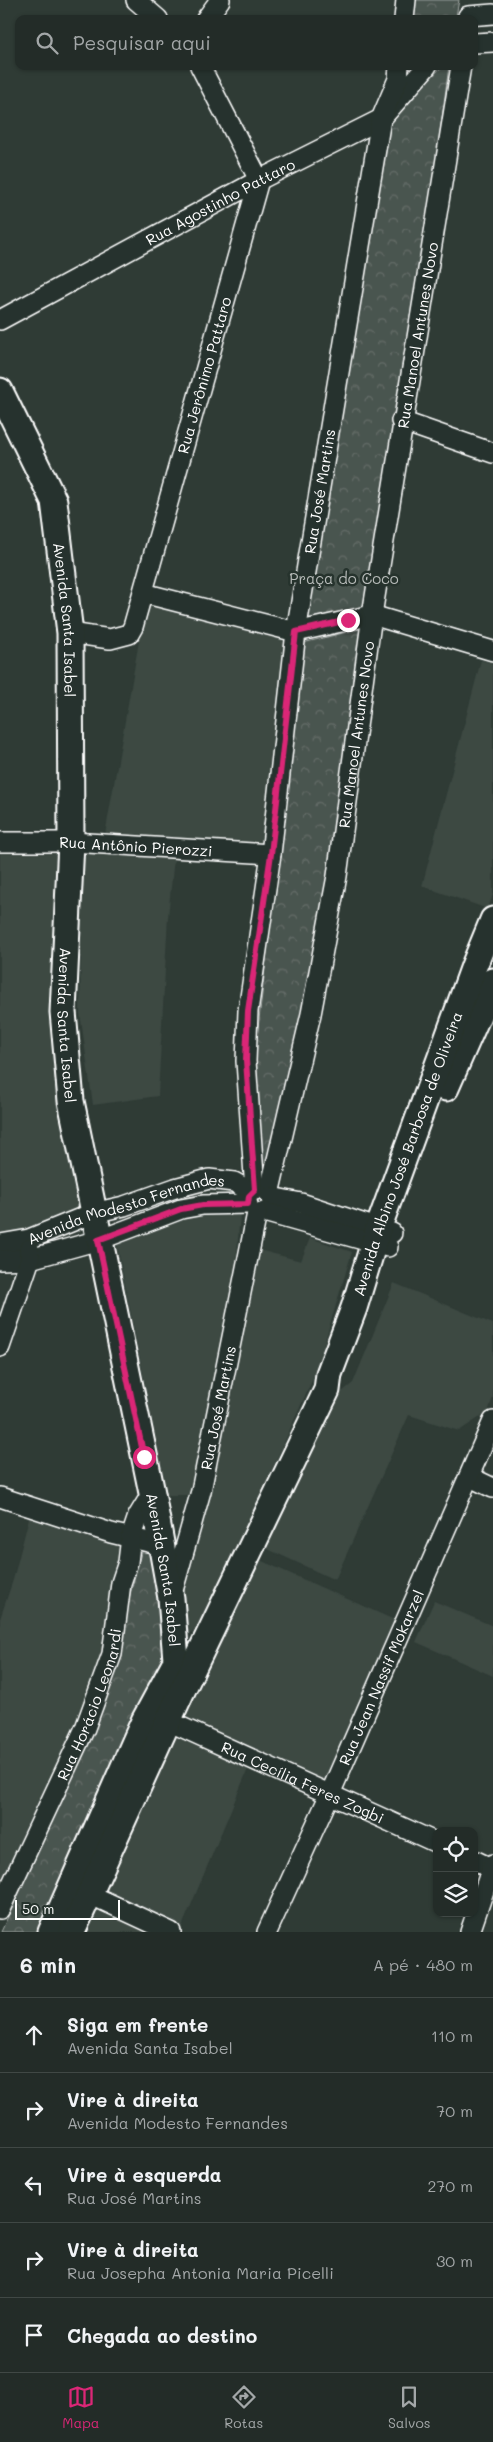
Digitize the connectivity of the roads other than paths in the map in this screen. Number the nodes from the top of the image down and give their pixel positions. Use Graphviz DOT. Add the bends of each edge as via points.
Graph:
graph roads {
  1 [pos="136,0"];
  2 [pos="220,0"];
  3 [pos="406,0"];
  4 [pos="468,13"];
  5 [pos="493,14"];
  6 [pos="153,15"];
  7 [pos="209,15"];
  8 [pos="404,15"];
  9 [pos="478,42"];
  10 [pos="493,42"];
  11 [pos="202,70"];
  12 [pos="399,70"];
  13 [pos="424,70"];
  14 [pos="460,70"];
  15 [pos="381,119"];
  16 [pos="259,180"];
  17 [pos="0,320"];
  18 [pos="0,391"];
  19 [pos="402,421"];
  20 [pos="493,454"];
  21 [pos="143,593"];
  22 [pos="372,615"];
  23 [pos="296,632"];
  24 [pos="70,633"];
  25 [pos="493,651"];
  26 [pos="0,842"];
  27 [pos="71,842"];
  28 [pos="271,854"];
  29 [pos="493,920"];
  30 [pos="484,982"];
  31 [pos="486,1023"];
  32 [pos="259,1200"];
  33 [pos="93,1213"];
  34 [pos="383,1238"];
  35 [pos="29,1239"];
  36 [pos="98,1240"];
  37 [pos="0,1244"];
  38 [pos="30,1259"];
  39 [pos="0,1260"];
  40 [pos="0,1347"];
  41 [pos="493,1421"];
  42 [pos="470,1477"];
  43 [pos="493,1488"];
  44 [pos="152,1493"];
  45 [pos="0,1497"];
  46 [pos="131,1537"];
  47 [pos="161,1545"];
  48 [pos="171,1598"];
  49 [pos="216,1623"];
  50 [pos="176,1661"];
  51 [pos="180,1697"];
  52 [pos="168,1721"];
  53 [pos="330,1794"];
  54 [pos="433,1841"];
  55 [pos="478,1862"];
  56 [pos="492,1867"];
  57 [pos="5,1882"];
  58 [pos="89,1894"];
  59 [pos="0,1909"];
  60 [pos="51,1932"];
  61 [pos="72,1932"];
  62 [pos="171,1932"];
  63 [pos="267,1932"];
  64 [pos="470,1932"];
  1 -- 6 [label="street"];
  2 -- 7 [label="street"];
  3 -- 8 [label="street"];
  4 -- 5 [label="street"];
  9 -- 10 [label="street"];
  11 -- 16 [label="street"];
  12 -- 15 [label="street, Rua José Martins"];
  13 -- 15 [label="street, Rua Agostinho Pattaro"];
  14 -- 19 [label="street, Rua Manoel Antunes Novo"];
  15 -- 16 [label="street, Rua Agostinho Pattaro"];
  15 -- 23 [label="street, Rua José Martins"];
  16 -- 17 [label="street, Rua Agostinho Pattaro"];
  16 -- 21 [label="street, Rua Jerônimo Pattaro"];
  18 -- 24 [label="main road, Avenida Santa Isabel" via="54,501"];
  19 -- 20 [label="street"];
  19 -- 22 [label="street, Rua Manoel Antunes Novo"];
  21 -- 23 [label="street"];
  21 -- 24 [label="street, Rua Jerônimo Pattaro" via="130,634 110,639"];
  22 -- 23 [label="street"];
  22 -- 25 [label="street"];
  22 -- 32 [label="street, Rua Manoel Antunes Novo" via="337,876 311,1014"];
  23 -- 28 [label="street, Rua José Martins"];
  24 -- 27 [label="main road, Avenida Santa Isabel"];
  26 -- 27 [label="street, Rua Antônio Pierozzi"];
  27 -- 28 [label="street, Rua Antônio Pierozzi"];
  27 -- 33 [label="main road, Avenida Santa Isabel" via="63,1012 71,1101"];
  28 -- 32 [label="street, Rua José Martins" via="248,1011 246,1060"];
  29 -- 30 [label="main road, Avenida Albino José Barbosa de Oliveira"];
  30 -- 31 [label="main road, Avenida Albino José Barbosa de Oliveira"];
  30 -- 34 [label="main road, Avenida Albino José Barbosa de Oliveira"];
  31 -- 34 [label="main road, Avenida Albino José Barbosa de Oliveira" via="428,1129"];
  32 -- 33 [label="street, Avenida Modesto Fernandes" via="234,1182 209,1179"];
  32 -- 34 [label="street, Avenida Modesto Fernandes" via="301,1203"];
  32 -- 36 [label="street, Avenida Modesto Fernandes" via="181,1209"];
  32 -- 48 [label="street, Rua José Martins" via="202,1491"];
  33 -- 35 [label="street, Avenida Modesto Fernandes"];
  33 -- 36 [label="main road, Avenida Santa Isabel"];
  34 -- 49 [label="main road, Avenida Albino José Barbosa de Oliveira" via="366,1319 341,1378 327,1390"];
  35 -- 37 [label="street, Avenida Modesto Fernandes"];
  35 -- 38 [label="street"];
  36 -- 38 [label="street, Avenida Modesto Fernandes"];
  36 -- 44 [label="main road, Avenida Santa Isabel"];
  38 -- 39 [label="street, Avenida Modesto Fernandes"];
  38 -- 40 [label="street"];
  41 -- 42 [label="street, Rua Jean Nassif Mokarzel"];
  42 -- 43 [label="street"];
  42 -- 53 [label="street, Rua Jean Nassif Mokarzel"];
  44 -- 46 [label="street, Rua Horácio Leonardi" via="138,1516"];
  44 -- 47 [label="main road, Avenida Santa Isabel"];
  45 -- 46 [label="street"];
  46 -- 47 [label="street"];
  46 -- 57 [label="street, Rua Horácio Leonardi" via="112,1654 85,1728"];
  47 -- 48 [label="main road, Avenida Santa Isabel"];
  48 -- 50 [label="main road, Avenida Santa Isabel"];
  49 -- 50 [label="main road, Avenida Albino José Barbosa de Oliveira"];
  49 -- 51 [label="main road, Avenida Albino José Barbosa de Oliveira"];
  50 -- 51 [label="main road, Avenida Santa Isabel"];
  50 -- 60 [label="main road, Avenida Albino José Barbosa de Oliveira" via="144,1721"];
  51 -- 52 [label="main road, Avenida Albino José Barbosa de Oliveira"];
  52 -- 53 [label="street, Rua Cecília Feres Zogbi"];
  52 -- 58 [label="main road, Avenida Albino José Barbosa de Oliveira"];
  53 -- 54 [label="street, Rua Cecília Feres Zogbi"];
  53 -- 63 [label="street, Rua Jean Nassif Mokarzel"];
  55 -- 56 [label="street"];
  56 -- 64 [label="street"];
  57 -- 59 [label="street, Rua Horácio Leonardi"];
  58 -- 61 [label="main road, Avenida Albino José Barbosa de Oliveira"];
  58 -- 62 [label="street"];
}
